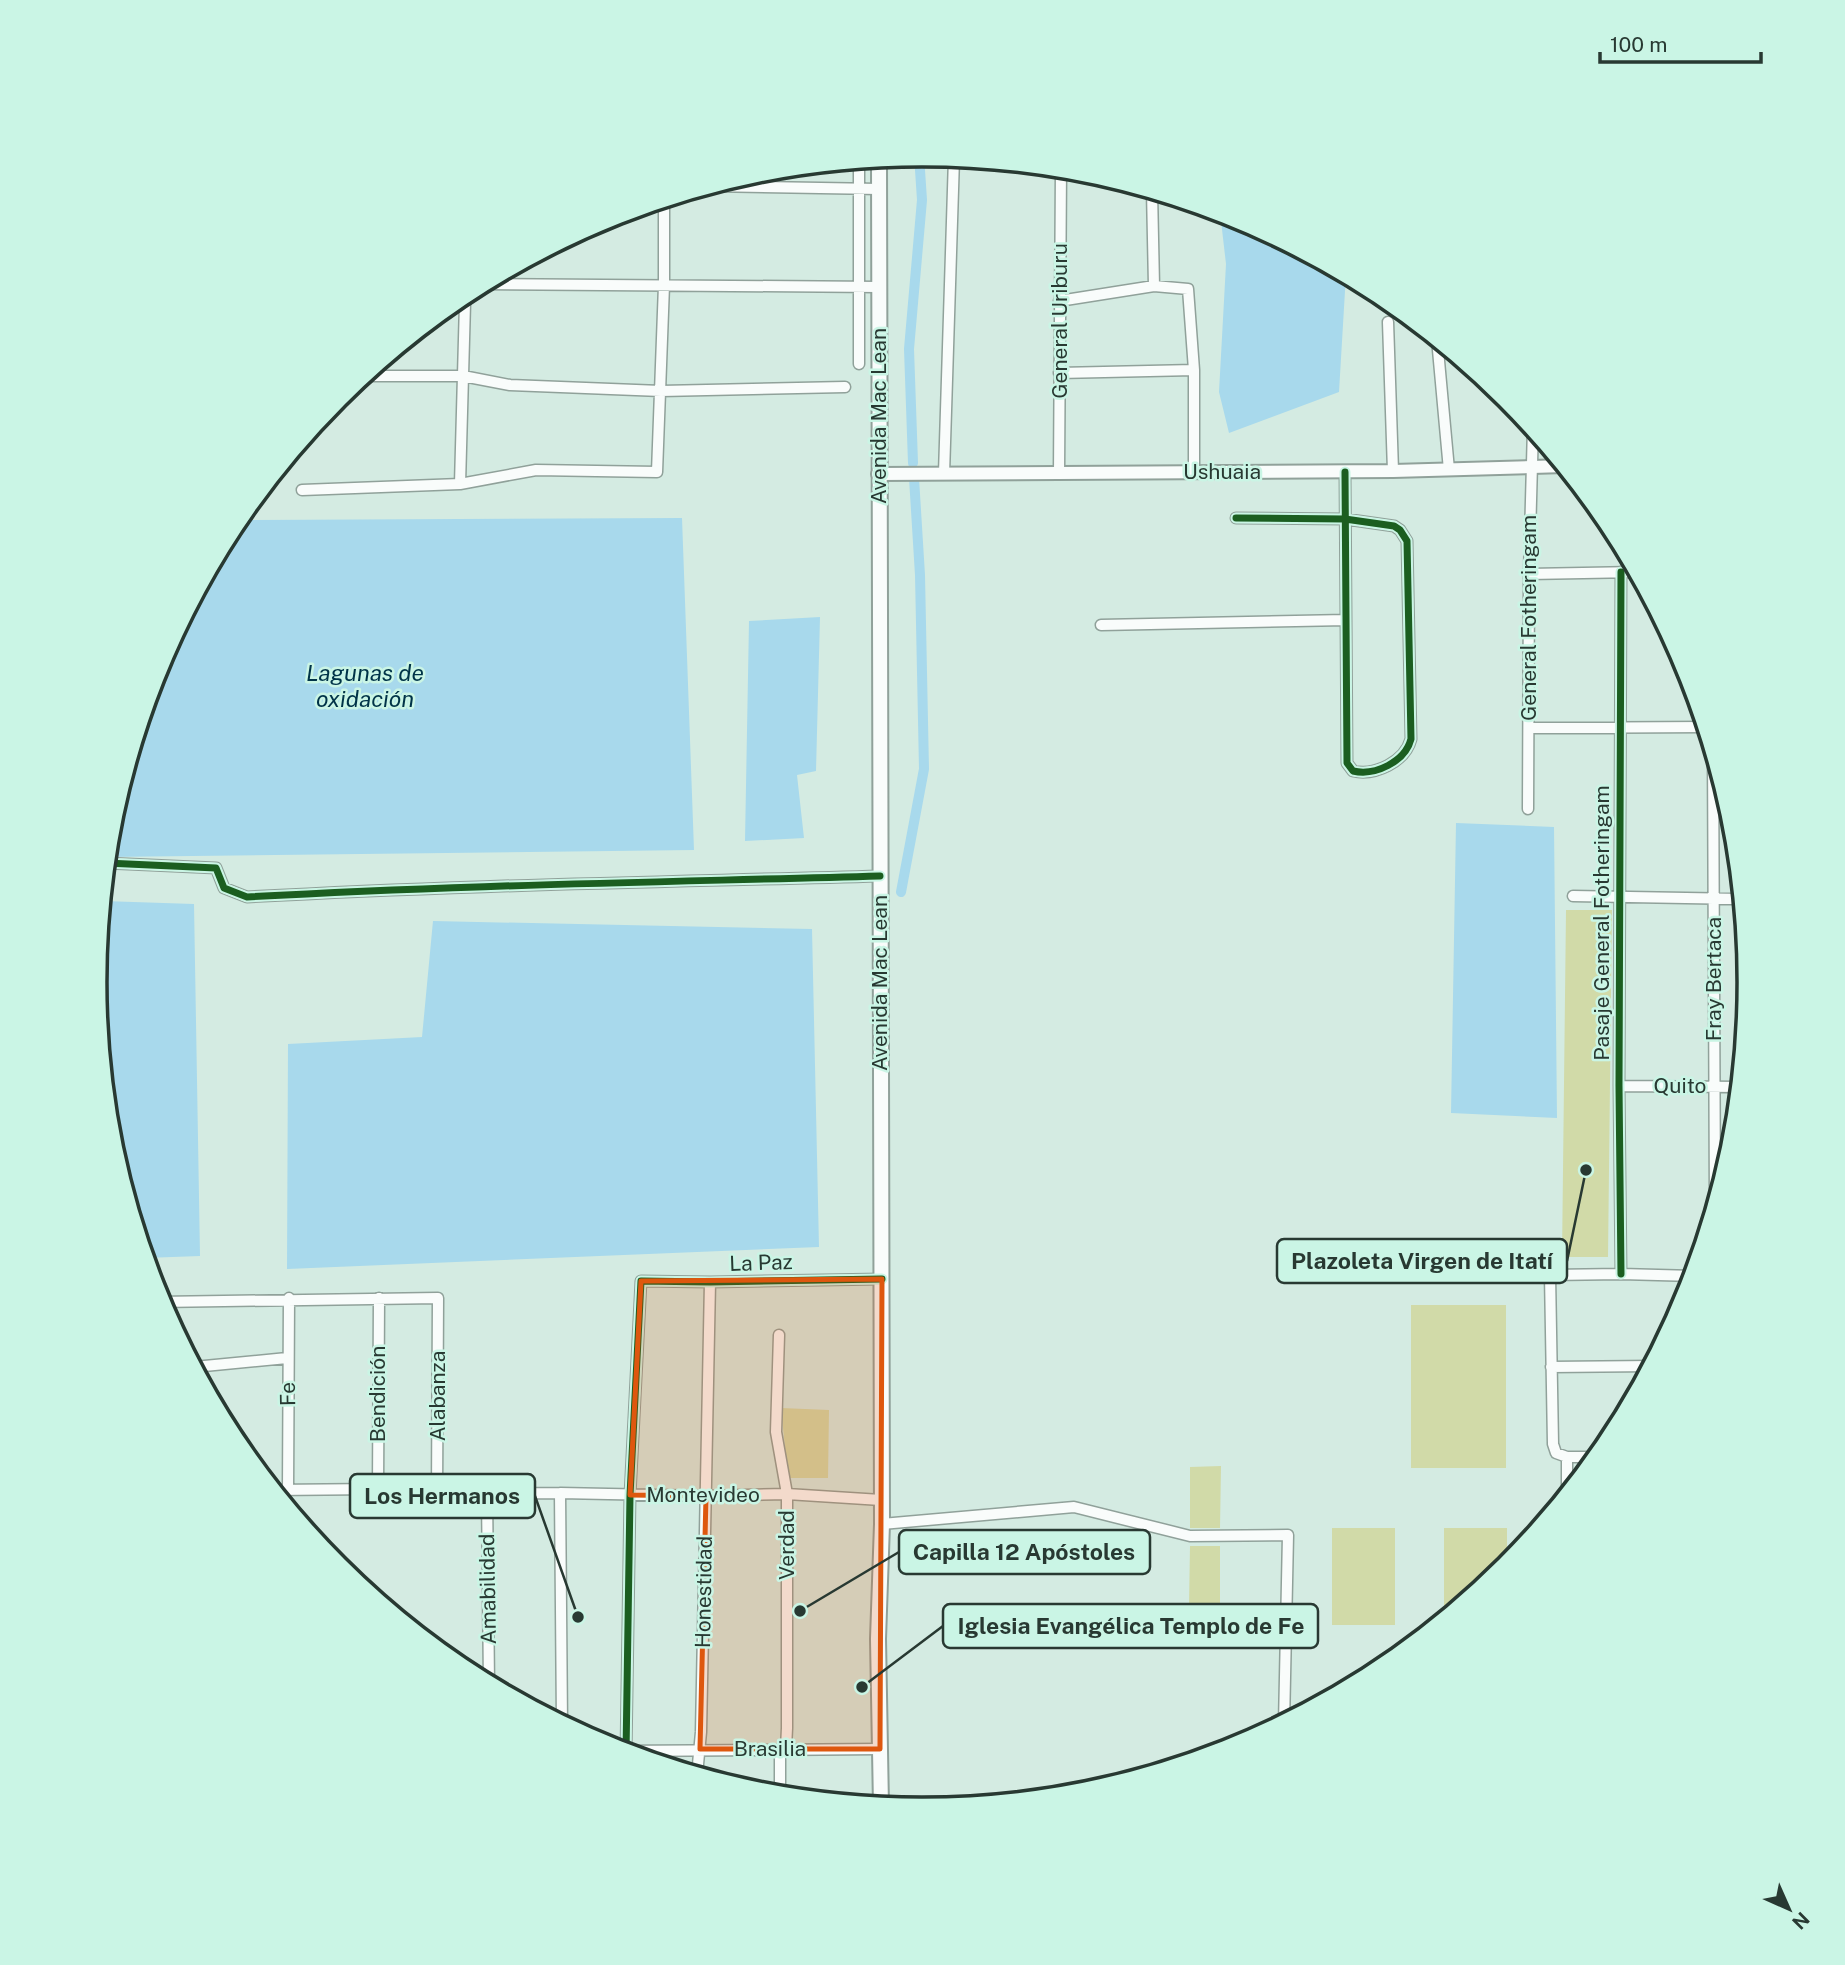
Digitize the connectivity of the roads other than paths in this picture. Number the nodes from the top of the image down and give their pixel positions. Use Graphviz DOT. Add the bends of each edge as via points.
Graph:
graph roads {
  1 [pos="879,168"];
  2 [pos="954,168"];
  3 [pos="859,169"];
  4 [pos="1061,179"];
  5 [pos="745,186"];
  6 [pos="859,188"];
  7 [pos="879,188"];
  8 [pos="1153,201"];
  9 [pos="664,209"];
  10 [pos="502,284"];
  11 [pos="664,285"];
  12 [pos="1154,286"];
  13 [pos="859,287"];
  14 [pos="879,287"];
  15 [pos="1059,301"];
  16 [pos="466,306"];
  17 [pos="1388,322"];
  18 [pos="1438,351"];
  19 [pos="859,364"];
  20 [pos="1194,370"];
  21 [pos="1059,373"];
  22 [pos="378,376"];
  23 [pos="463,376"];
  24 [pos="845,387"];
  25 [pos="660,391"];
  26 [pos="1532,441"];
  27 [pos="1554,466"];
  28 [pos="1531,467"];
  29 [pos="1449,470"];
  30 [pos="1194,471"];
  31 [pos="1393,471"];
  32 [pos="1345,472"];
  33 [pos="878,474"];
  34 [pos="944,474"];
  35 [pos="1059,474"];
  36 [pos="460,484"];
  37 [pos="302,490"];
  38 [pos="1236,518"];
  39 [pos="1345,519"];
  40 [pos="1621,572"];
  41 [pos="1627,572"];
  42 [pos="1529,573"];
  43 [pos="1346,620"];
  44 [pos="1101,625"];
  45 [pos="1697,727"];
  46 [pos="1529,728"];
  47 [pos="1620,729"];
  48 [pos="1713,784"];
  49 [pos="1528,809"];
  50 [pos="116,863"];
  51 [pos="880,876"];
  52 [pos="1573,896"];
  53 [pos="1620,897"];
  54 [pos="1714,899"];
  55 [pos="1734,899"];
  56 [pos="1619,1086"];
  57 [pos="1715,1086"];
  58 [pos="1731,1087"];
  59 [pos="1715,1174"];
  60 [pos="1621,1274"];
  61 [pos="1683,1276"];
  62 [pos="882,1279"];
  63 [pos="710,1282"];
  64 [pos="289,1298"];
  65 [pos="379,1298"];
  66 [pos="172,1302"];
  67 [pos="779,1335"];
  68 [pos="287,1357"];
  69 [pos="203,1366"];
  70 [pos="1642,1366"];
  71 [pos="1551,1367"];
  72 [pos="1561,1455"];
  73 [pos="1586,1456"];
  74 [pos="1565,1485"];
  75 [pos="378,1489"];
  76 [pos="284,1490"];
  77 [pos="288,1490"];
  78 [pos="487,1493"];
  79 [pos="561,1493"];
  80 [pos="437,1494"];
  81 [pos="787,1494"];
  82 [pos="631,1495"];
  83 [pos="706,1496"];
  84 [pos="881,1500"];
  85 [pos="882,1524"];
  86 [pos="489,1673"];
  87 [pos="1284,1713"];
  88 [pos="562,1714"];
  89 [pos="624,1741"];
  90 [pos="786,1748"];
  91 [pos="700,1749"];
  92 [pos="880,1749"];
  93 [pos="649,1751"];
  94 [pos="698,1766"];
  95 [pos="780,1786"];
  96 [pos="881,1797"];
  1 -- 7 [label="main road, Avenida Mac Lean"];
  2 -- 34 [label="street"];
  3 -- 6 [label="street"];
  4 -- 15 [label="street, General Uriburu"];
  5 -- 6 [label="street"];
  6 -- 7 [label="street"];
  6 -- 13 [label="street"];
  7 -- 14 [label="main road, Avenida Mac Lean"];
  8 -- 12 [label="street"];
  9 -- 11 [label="street"];
  10 -- 11 [label="street"];
  11 -- 13 [label="street"];
  11 -- 25 [label="street"];
  12 -- 15 [label="street"];
  12 -- 20 [label="street" via="1188,289"];
  13 -- 14 [label="street"];
  13 -- 19 [label="street"];
  14 -- 33 [label="main road, Avenida Mac Lean"];
  15 -- 21 [label="street, General Uriburu"];
  16 -- 23 [label="street"];
  17 -- 31 [label="street"];
  18 -- 29 [label="street"];
  20 -- 21 [label="street"];
  20 -- 30 [label="street"];
  21 -- 35 [label="street, General Uriburu"];
  22 -- 23 [label="street"];
  23 -- 25 [label="street" via="510,385"];
  23 -- 36 [label="street"];
  24 -- 25 [label="street"];
  25 -- 36 [label="street" via="657,472 536,470"];
  26 -- 28 [label="street, General Fotheringam"];
  27 -- 28 [label="street, Ushuaia"];
  28 -- 29 [label="street, Ushuaia"];
  28 -- 42 [label="street, General Fotheringam"];
  29 -- 31 [label="street, Ushuaia"];
  30 -- 32 [label="street, Ushuaia"];
  30 -- 35 [label="street, Ushuaia"];
  31 -- 32 [label="street, Ushuaia"];
  32 -- 39 [label="street"];
  33 -- 34 [label="street, Ushuaia"];
  33 -- 51 [label="main road, Avenida Mac Lean"];
  34 -- 35 [label="street, Ushuaia"];
  36 -- 37 [label="street"];
  38 -- 39 [label="street"];
  39 -- 43 [label="street"];
  39 -- 43 [label="street" via="1394,526 1407,541 1411,739 1404,755 1394,763 1362,773 1346,763"];
  40 -- 41 [label="street"];
  40 -- 42 [label="street"];
  40 -- 47 [label="street, Pasaje General Fotheringam"];
  42 -- 46 [label="street, General Fotheringam"];
  43 -- 44 [label="street"];
  45 -- 47 [label="street"];
  46 -- 47 [label="street"];
  46 -- 49 [label="street, General Fotheringam"];
  47 -- 53 [label="street, Pasaje General Fotheringam"];
  48 -- 54 [label="street, Fray Bertaca"];
  50 -- 51 [label="street" via="216,868 225,888 247,897 404,888"];
  51 -- 62 [label="main road, Avenida Mac Lean"];
  52 -- 53 [label="street"];
  53 -- 54 [label="street"];
  53 -- 56 [label="street, Pasaje General Fotheringam"];
  54 -- 55 [label="street"];
  54 -- 57 [label="street, Fray Bertaca"];
  56 -- 57 [label="street, Quito"];
  56 -- 60 [label="street, Pasaje General Fotheringam"];
  57 -- 58 [label="street, Quito"];
  57 -- 59 [label="street, Fray Bertaca"];
  60 -- 61 [label="street"];
  60 -- 71 [label="street" via="1550,1275"];
  62 -- 63 [label="street, La Paz"];
  62 -- 84 [label="main road, Avenida Mac Lean"];
  63 -- 82 [label="street, La Paz" via="641,1281"];
  63 -- 83 [label="street, Honestidad"];
  64 -- 65 [label="street"];
  64 -- 66 [label="street"];
  64 -- 68 [label="street, Fe"];
  65 -- 75 [label="street, Bendición"];
  65 -- 80 [label="street, Alabanza" via="438,1298"];
  67 -- 81 [label="street, Verdad" via="776,1432"];
  68 -- 69 [label="street"];
  68 -- 77 [label="street, Fe"];
  70 -- 71 [label="street"];
  71 -- 72 [label="street" via="1553,1444"];
  72 -- 73 [label="street"];
  72 -- 74 [label="street"];
  75 -- 77 [label="street, Montevideo"];
  75 -- 80 [label="street, Montevideo"];
  76 -- 77 [label="street, Montevideo"];
  78 -- 79 [label="street, Montevideo"];
  78 -- 80 [label="street, Montevideo"];
  78 -- 86 [label="street, Amabilidad"];
  79 -- 82 [label="street, Montevideo"];
  79 -- 88 [label="street"];
  81 -- 83 [label="street, Montevideo"];
  81 -- 84 [label="street, Montevideo"];
  81 -- 90 [label="street, Verdad"];
  82 -- 83 [label="street, Montevideo"];
  82 -- 89 [label="street"];
  83 -- 91 [label="street, Honestidad"];
  84 -- 85 [label="main road, Avenida Mac Lean"];
  85 -- 87 [label="street" via="1074,1507 1190,1536 1288,1535"];
  85 -- 92 [label="main road, Avenida Mac Lean"];
  90 -- 91 [label="street, Brasilia"];
  90 -- 92 [label="street, Brasilia"];
  90 -- 95 [label="street, Verdad" via="780,1753"];
  91 -- 93 [label="street, Brasilia"];
  91 -- 94 [label="street, Honestidad"];
  92 -- 96 [label="main road, Avenida Mac Lean"];
}
